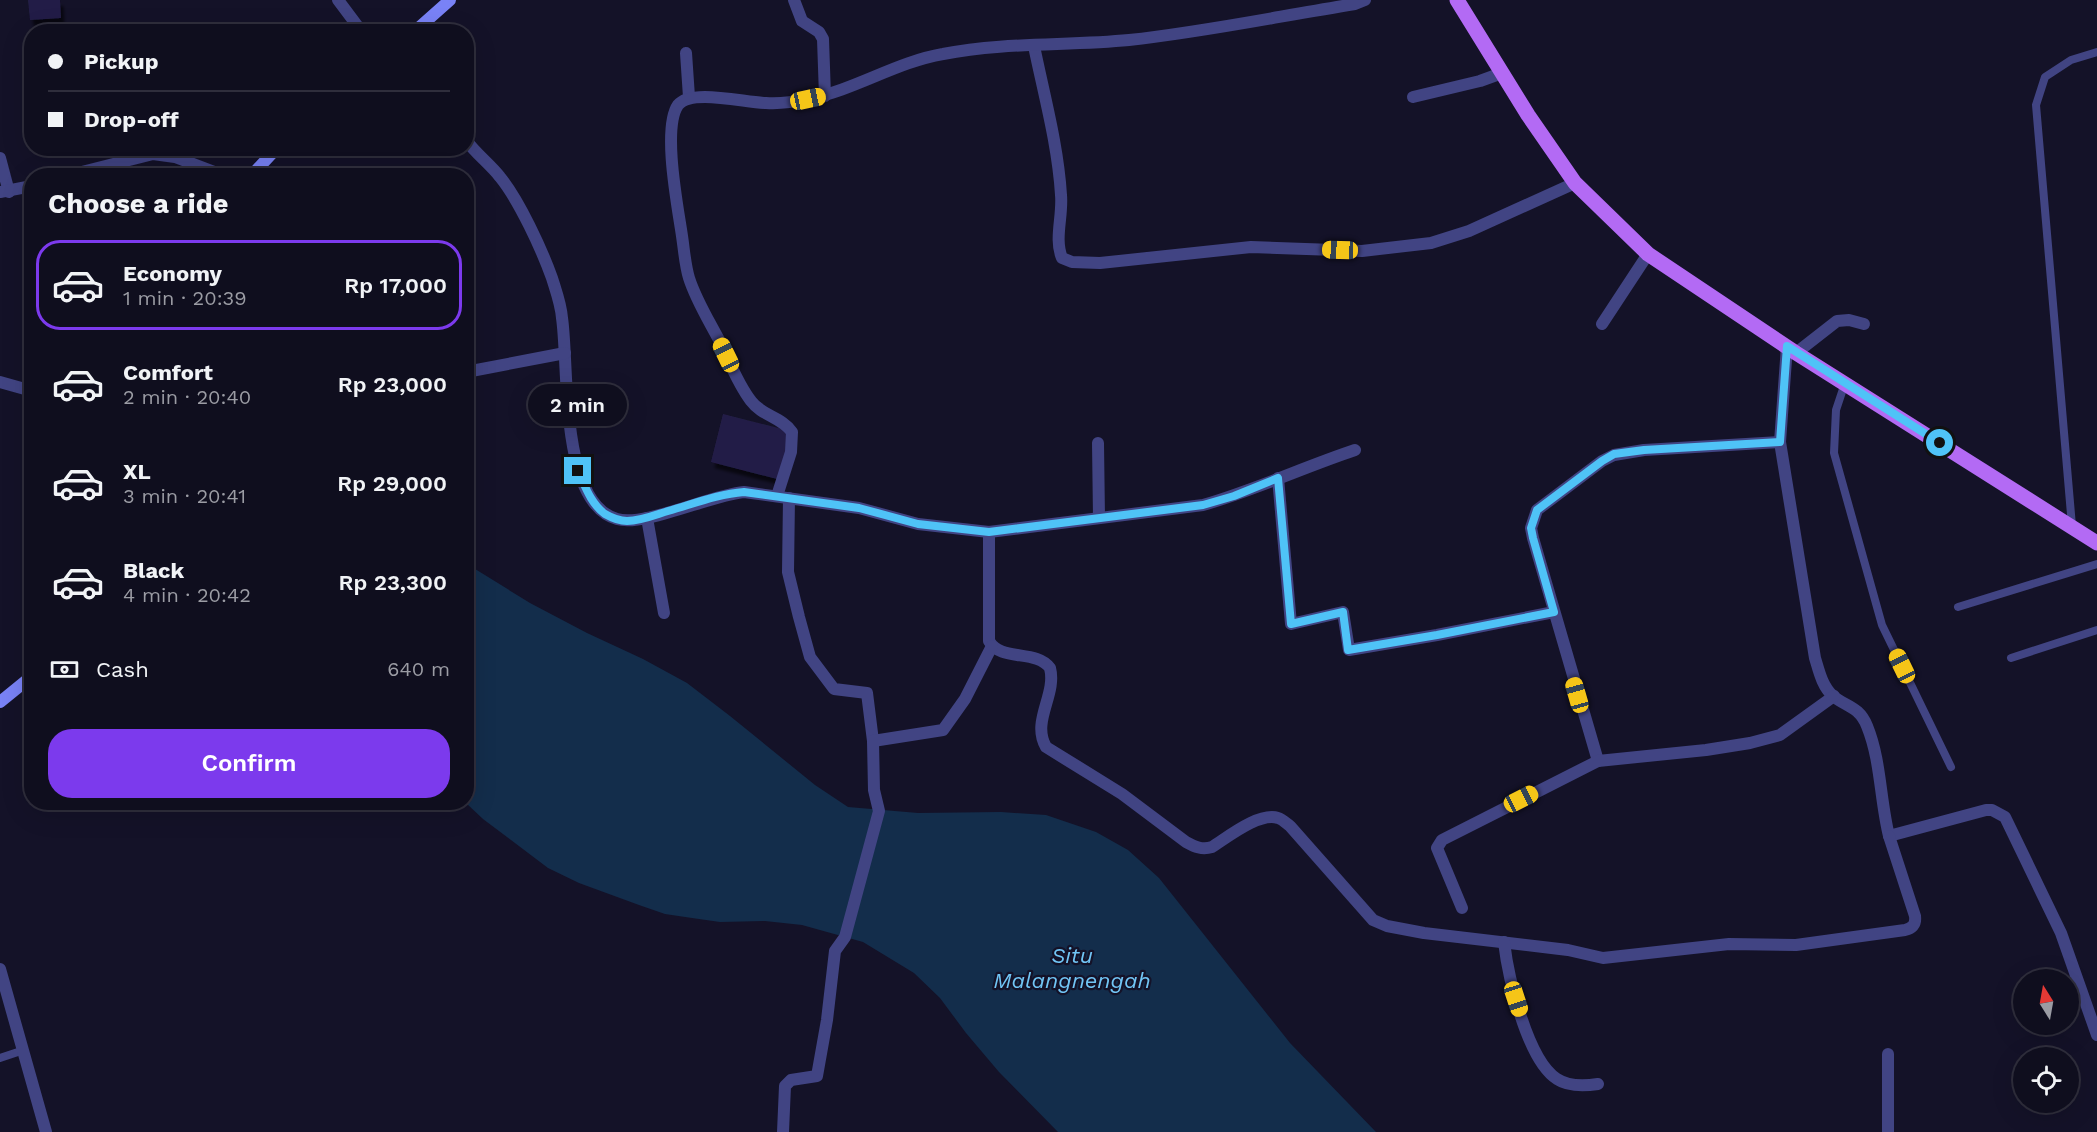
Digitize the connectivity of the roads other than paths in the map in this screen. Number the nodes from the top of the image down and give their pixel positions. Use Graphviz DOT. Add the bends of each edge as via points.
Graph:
graph roads {
  1 [pos="338,0"];
  2 [pos="450,0"];
  3 [pos="794,0"];
  4 [pos="1365,0"];
  5 [pos="1457,0"];
  6 [pos="356,24"];
  7 [pos="423,24"];
  8 [pos="1034,46"];
  9 [pos="2097,52"];
  10 [pos="686,53"];
  11 [pos="1502,72"];
  12 [pos="825,96"];
  13 [pos="689,97"];
  14 [pos="1413,97"];
  15 [pos="474,149"];
  16 [pos="145,156"];
  17 [pos="168,156"];
  18 [pos="270,156"];
  19 [pos="0,158"];
  20 [pos="98,168"];
  21 [pos="204,168"];
  22 [pos="258,168"];
  23 [pos="1575,183"];
  24 [pos="24,188"];
  25 [pos="5,192"];
  26 [pos="1648,254"];
  27 [pos="1602,324"];
  28 [pos="1864,324"];
  29 [pos="1792,350"];
  30 [pos="565,353"];
  31 [pos="474,370"];
  32 [pos="0,382"];
  33 [pos="1845,383"];
  34 [pos="24,390"];
  35 [pos="1780,442"];
  36 [pos="1098,443"];
  37 [pos="1355,450"];
  38 [pos="1278,478"];
  39 [pos="783,497"];
  40 [pos="646,518"];
  41 [pos="1099,518"];
  42 [pos="2072,528"];
  43 [pos="989,532"];
  44 [pos="2097,543"];
  45 [pos="2097,564"];
  46 [pos="1958,608"];
  47 [pos="1554,612"];
  48 [pos="664,613"];
  49 [pos="2097,630"];
  50 [pos="992,646"];
  51 [pos="2011,658"];
  52 [pos="24,682"];
  53 [pos="1834,696"];
  54 [pos="0,702"];
  55 [pos="873,741"];
  56 [pos="1598,761"];
  57 [pos="1951,767"];
  58 [pos="1889,836"];
  59 [pos="1462,908"];
  60 [pos="1504,942"];
  61 [pos="0,969"];
  62 [pos="2097,1035"];
  63 [pos="24,1050"];
  64 [pos="1888,1054"];
  65 [pos="0,1058"];
  66 [pos="1598,1084"];
  67 [pos="46,1132"];
  68 [pos="783,1132"];
  69 [pos="1888,1132"];
  1 -- 6 [label="street"];
  2 -- 7 [label="street"];
  3 -- 12 [label="street" via="802,21 823,39"];
  4 -- 8 [label="street" via="1130,40"];
  5 -- 11 [label="main road"];
  8 -- 12 [label="street" via="941,54"];
  8 -- 23 [label="street" via="1061,194 1057,247 1062,258 1072,262 1100,263 1251,247 1362,251 1431,243 1469,231"];
  9 -- 42 [label="lane" via="2071,60 2045,77 2036,105"];
  10 -- 13 [label="street"];
  11 -- 14 [label="street"];
  11 -- 23 [label="main road"];
  12 -- 13 [label="street" via="768,104"];
  13 -- 39 [label="street" via="675,111 671,144 688,275 747,396 758,410 792,432"];
  15 -- 30 [label="street" via="510,190 536,241 558,297"];
  16 -- 20 [label="street"];
  17 -- 21 [label="street"];
  18 -- 22 [label="street"];
  19 -- 25 [label="street"];
  23 -- 26 [label="main road"];
  24 -- 25 [label="street"];
  26 -- 27 [label="street"];
  26 -- 29 [label="main road"];
  28 -- 29 [label="street" via="1838,321"];
  29 -- 33 [label="main road"];
  29 -- 35 [label="street"];
  30 -- 31 [label="street"];
  30 -- 40 [label="street" via="572,446 588,493 604,513 615,519"];
  32 -- 34 [label="street"];
  33 -- 42 [label="main road"];
  33 -- 57 [label="lane" via="1836,411 1834,453 1882,625"];
  35 -- 47 [label="street" via="1614,454 1545,503 1537,510 1531,528"];
  35 -- 53 [label="street" via="1815,658 1824,684"];
  36 -- 41 [label="street"];
  37 -- 38 [label="street"];
  38 -- 41 [label="street" via="1203,505"];
  38 -- 47 [label="street" via="1291,624 1343,612 1348,650"];
  39 -- 40 [label="street" via="727,494"];
  39 -- 43 [label="street" via="859,508 918,524"];
  39 -- 55 [label="street" via="788,572 810,657 834,689 867,693"];
  40 -- 48 [label="street"];
  41 -- 43 [label="street"];
  42 -- 44 [label="main road"];
  43 -- 50 [label="street"];
  45 -- 46 [label="lane"];
  47 -- 56 [label="street"];
  49 -- 51 [label="lane"];
  50 -- 55 [label="street" via="965,699 943,730"];
  50 -- 60 [label="street" via="1039,659 1050,668 1051,686 1040,737 1046,747 1122,794 1196,848 1206,849 1254,821 1278,818 1290,826 1372,920 1424,933"];
  52 -- 54 [label="street"];
  53 -- 56 [label="street" via="1780,735 1706,750"];
  53 -- 58 [label="street" via="1857,710 1867,726"];
  55 -- 68 [label="street" via="874,790 879,811 844,937 835,951 817,1076 792,1080 785,1086"];
  56 -- 59 [label="street" via="1442,840 1437,848"];
  58 -- 60 [label="street" via="1915,916 1911,929 1796,945 1729,944 1617,958"];
  58 -- 62 [label="street" via="1986,810 2005,817 2061,933"];
  60 -- 66 [label="street" via="1525,1028 1547,1070 1572,1085"];
  61 -- 63 [label="street"];
  63 -- 65 [label="lane"];
  63 -- 67 [label="street"];
  64 -- 69 [label="street"];
}
